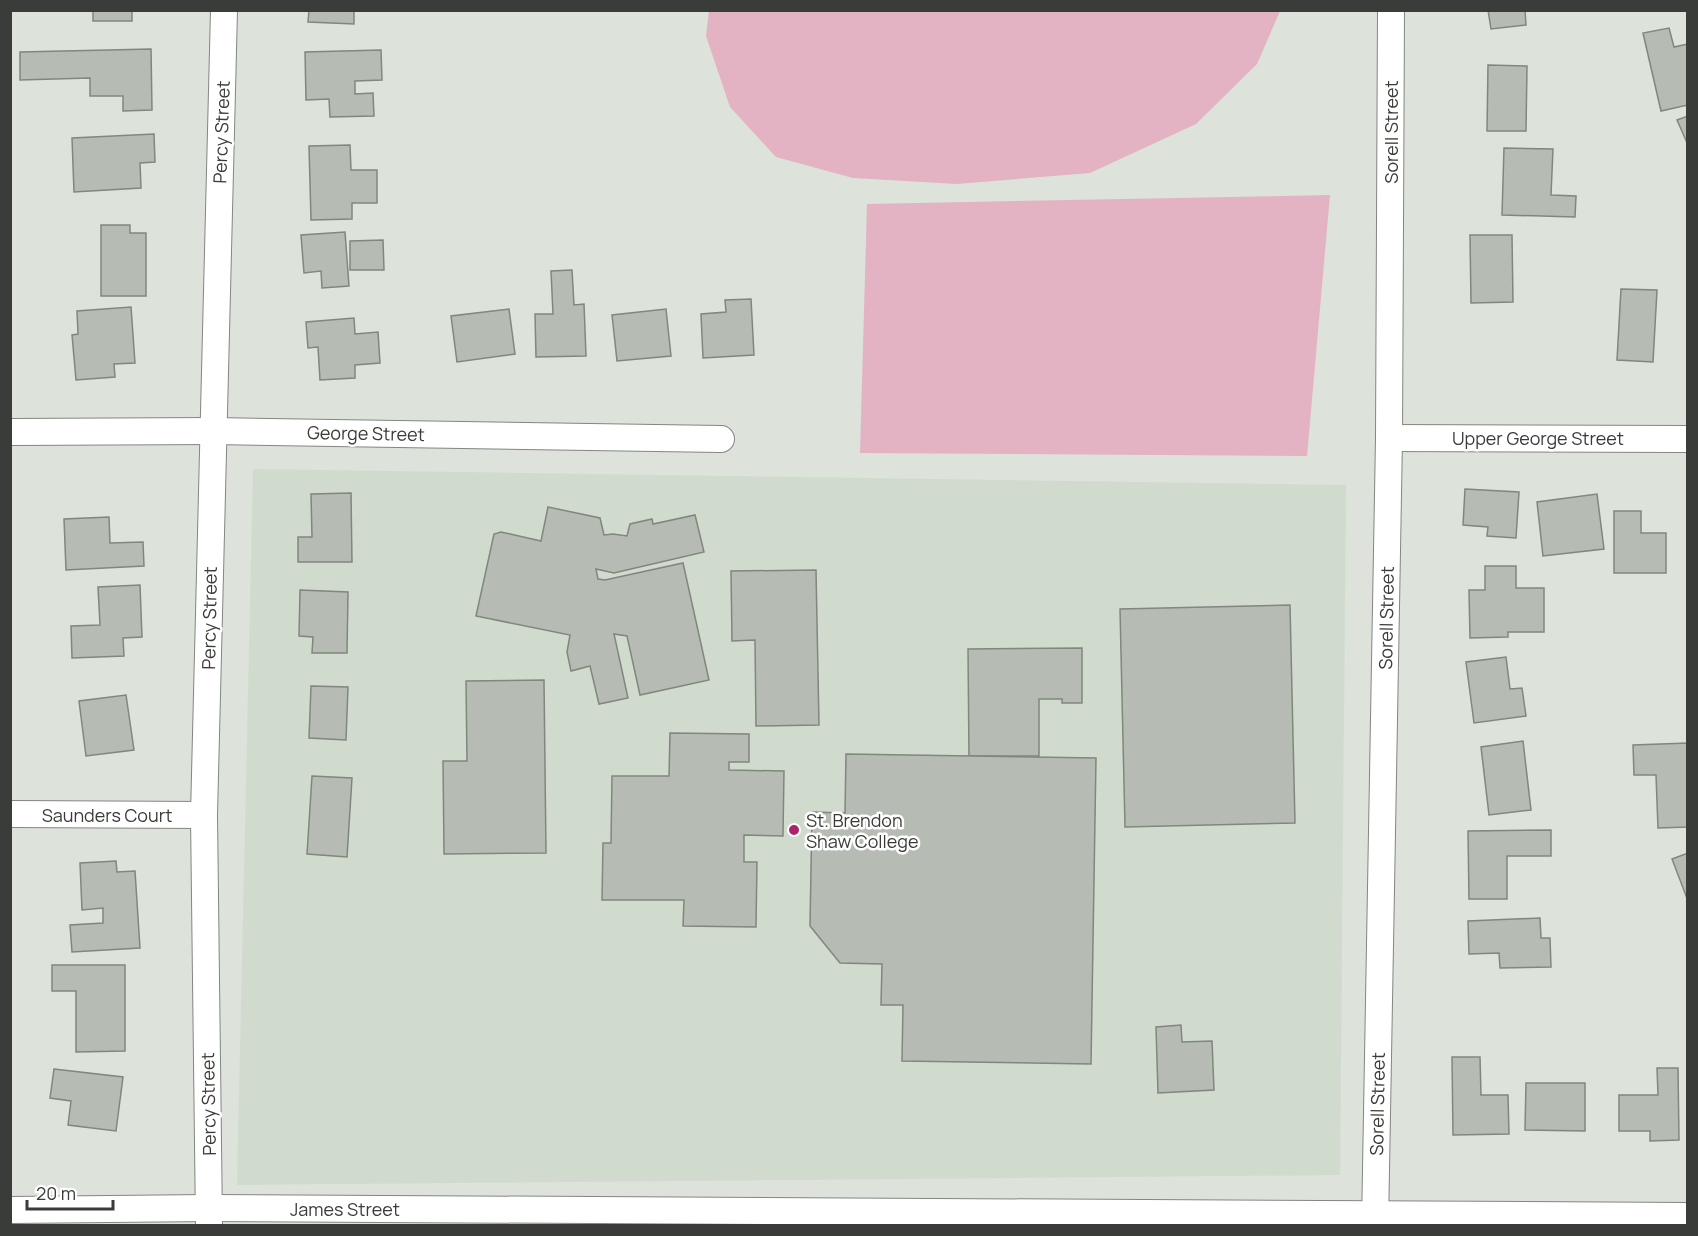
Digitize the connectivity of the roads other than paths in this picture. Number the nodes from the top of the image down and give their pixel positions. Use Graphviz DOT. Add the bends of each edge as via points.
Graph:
graph roads {
  1 [pos="224,10"];
  2 [pos="1391,10"];
  3 [pos="213,431"];
  4 [pos="10,432"];
  5 [pos="1389,438"];
  6 [pos="721,439"];
  7 [pos="1688,439"];
  8 [pos="10,814"];
  9 [pos="204,815"];
  10 [pos="10,1210"];
  11 [pos="1688,1216"];
  12 [pos="209,1217"];
  13 [pos="1375,1221"];
  1 -- 3 [label="street, Percy Street"];
  2 -- 5 [label="street, Sorell Street"];
  3 -- 4 [label="street, George Street"];
  3 -- 6 [label="street, George Street"];
  3 -- 9 [label="street, Percy Street"];
  5 -- 7 [label="street, Upper George Street"];
  5 -- 13 [label="street, Sorell Street"];
  8 -- 9 [label="street, Saunders Court"];
  9 -- 12 [label="street, Percy Street"];
  10 -- 12 [label="street, James Street"];
  11 -- 13 [label="street, James Street"];
  12 -- 13 [label="street, James Street"];
}
